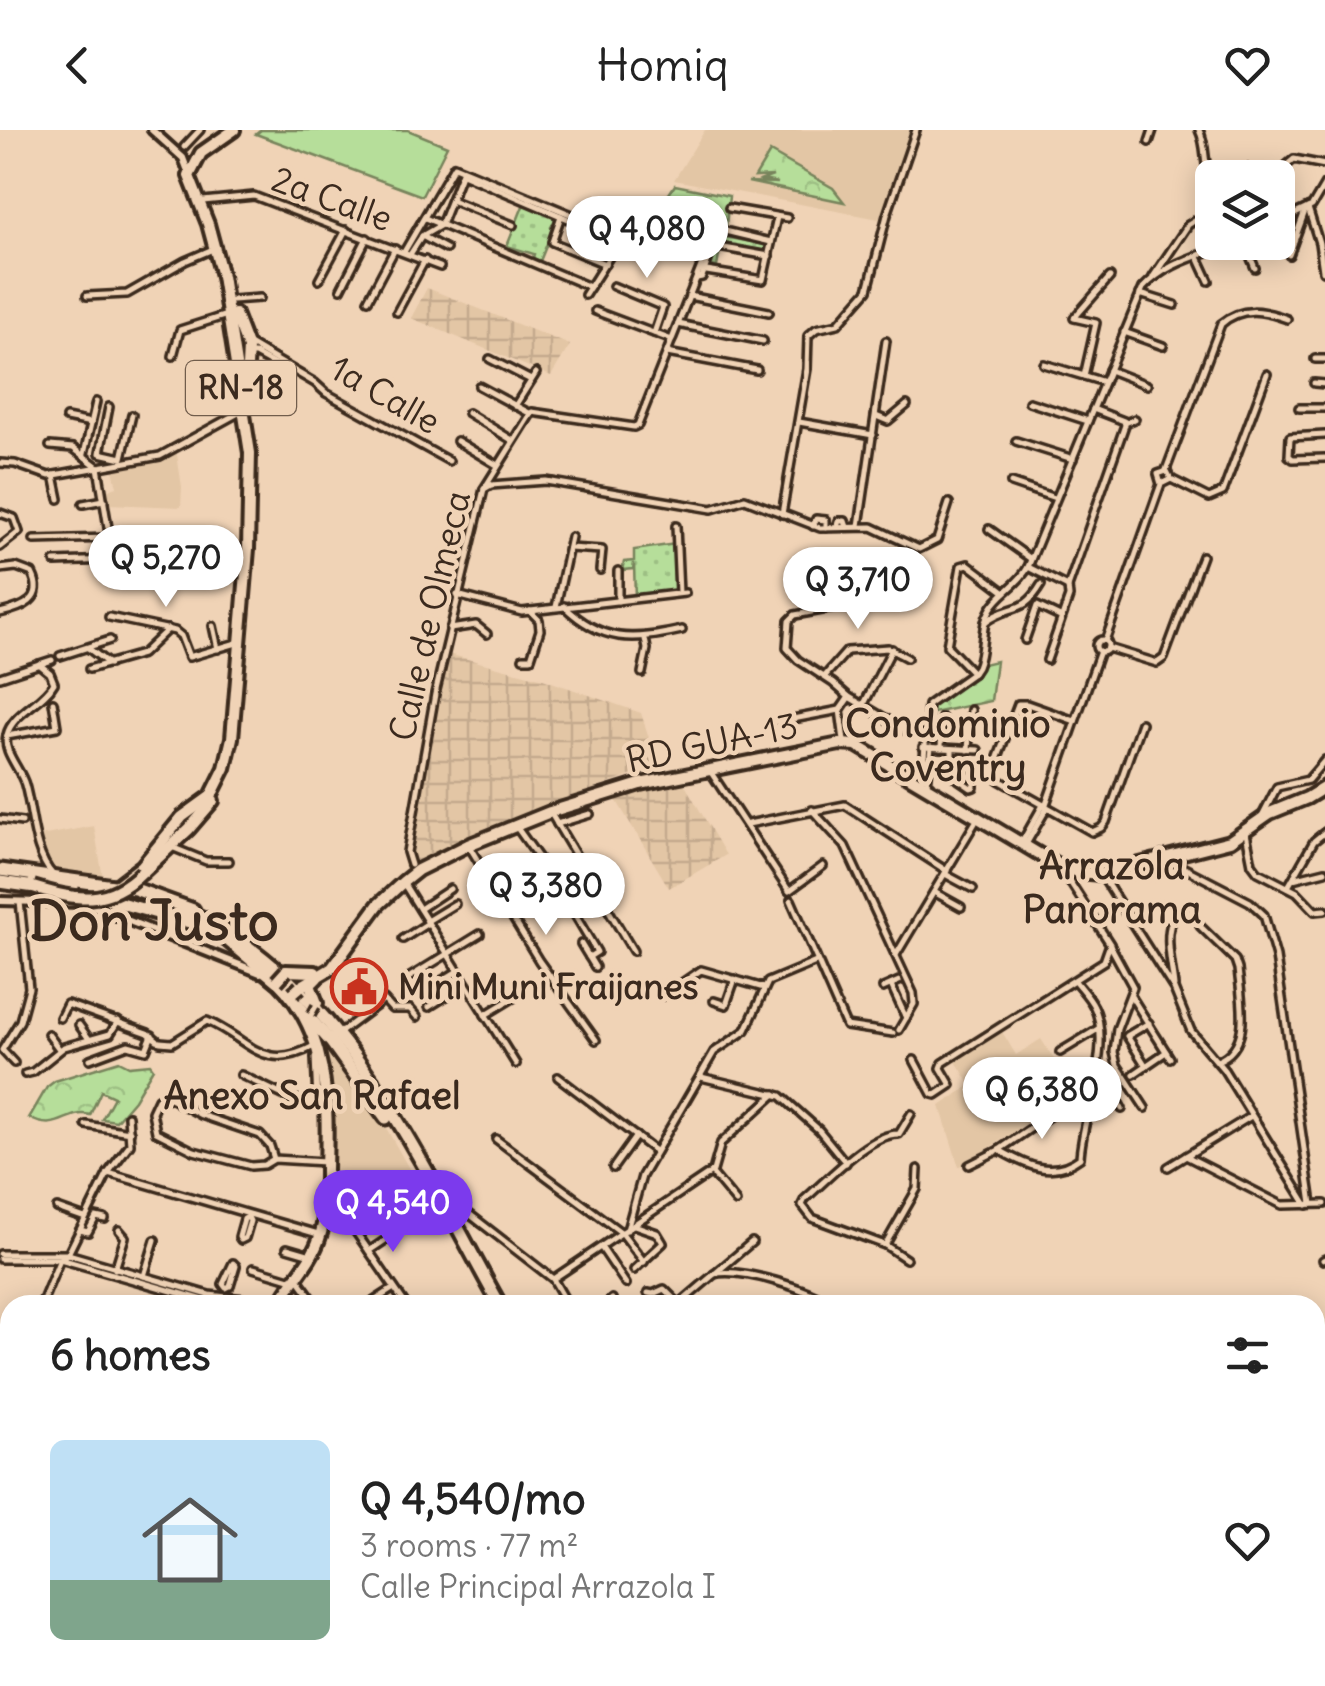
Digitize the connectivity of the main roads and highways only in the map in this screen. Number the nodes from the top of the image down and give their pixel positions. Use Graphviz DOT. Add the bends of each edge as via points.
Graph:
graph roads {
  1 [pos="234,130"];
  2 [pos="242,130"];
  3 [pos="202,202"];
  4 [pos="240,342"];
  5 [pos="242,356"];
  6 [pos="244,410"];
  7 [pos="253,443"];
  8 [pos="236,736"];
  9 [pos="237,752"];
  10 [pos="1325,787"];
  11 [pos="182,817"];
  12 [pos="157,860"];
  13 [pos="412,871"];
  14 [pos="137,874"];
  15 [pos="0,875"];
  16 [pos="101,883"];
  17 [pos="74,885"];
  18 [pos="32,887"];
  19 [pos="135,889"];
  20 [pos="114,892"];
  21 [pos="128,903"];
  22 [pos="184,913"];
  23 [pos="199,920"];
  24 [pos="220,931"];
  25 [pos="286,971"];
  26 [pos="326,974"];
  27 [pos="277,981"];
  28 [pos="297,993"];
  29 [pos="313,1012"];
  30 [pos="389,1116"];
  31 [pos="434,1196"];
  32 [pos="285,1295"];
  33 [pos="487,1295"];
  34 [pos="494,1295"];
  1 -- 3 [label="main road" via="188,161"];
  2 -- 3 [label="main road" via="199,167"];
  3 -- 4 [label="main road, RN-18"];
  3 -- 4 [label="main road, RN-18" via="222,254"];
  4 -- 5 [label="main road, RN-18"];
  5 -- 6 [label="main road, RN-18"];
  5 -- 7 [label="main road, RN-18"];
  6 -- 7 [label="main road"];
  6 -- 11 [label="main road, RN-18" via="249,498 235,719 211,796"];
  7 -- 8 [label="main road, RN-18"];
  8 -- 9 [label="main road"];
  8 -- 12 [label="main road, RN-18" via="222,787"];
  10 -- 13 [label="main road, RD GUA-13" via="1230,841 1102,876 1059,866 862,747 842,744 644,783 515,825"];
  11 -- 12 [label="main road" via="190,824"];
  11 -- 14 [label="main road, RN-18"];
  12 -- 14 [label="main road"];
  12 -- 19 [label="main road, RN-18"];
  13 -- 25 [label="main road, RD GUA-13" via="376,901 324,970"];
  13 -- 26 [label="main road, RD GUA-13"];
  14 -- 16 [label="main road"];
  14 -- 18 [label="main road, bridge" via="127,887 100,898"];
  14 -- 20 [label="main road, RN-18"];
  15 -- 16 [label="highway"];
  15 -- 17 [label="highway"];
  15 -- 18 [label="highway"];
  16 -- 20 [label="highway"];
  18 -- 20 [label="highway"];
  19 -- 20 [label="highway"];
  19 -- 21 [label="highway"];
  19 -- 23 [label="highway"];
  20 -- 21 [label="highway"];
  21 -- 23 [label="highway"];
  22 -- 24 [label="highway"];
  23 -- 24 [label="highway"];
  23 -- 24 [label="highway"];
  24 -- 25 [label="highway" via="245,938"];
  24 -- 27 [label="highway"];
  24 -- 30 [label="highway" via="278,969 310,1000"];
  25 -- 27 [label="main road, bridge"];
  25 -- 28 [label="highway"];
  26 -- 28 [label="main road, RD GUA-13" via="309,979"];
  26 -- 29 [label="main road" via="310,982"];
  27 -- 28 [label="main road"];
  28 -- 29 [label="highway"];
  28 -- 29 [label="highway"];
  29 -- 30 [label="highway"];
  29 -- 30 [label="highway" via="342,1032"];
  29 -- 32 [label="main road" via="325,1074 324,1214 311,1256"];
  30 -- 31 [label="highway"];
  31 -- 33 [label="highway"];
  31 -- 34 [label="highway"];
}
